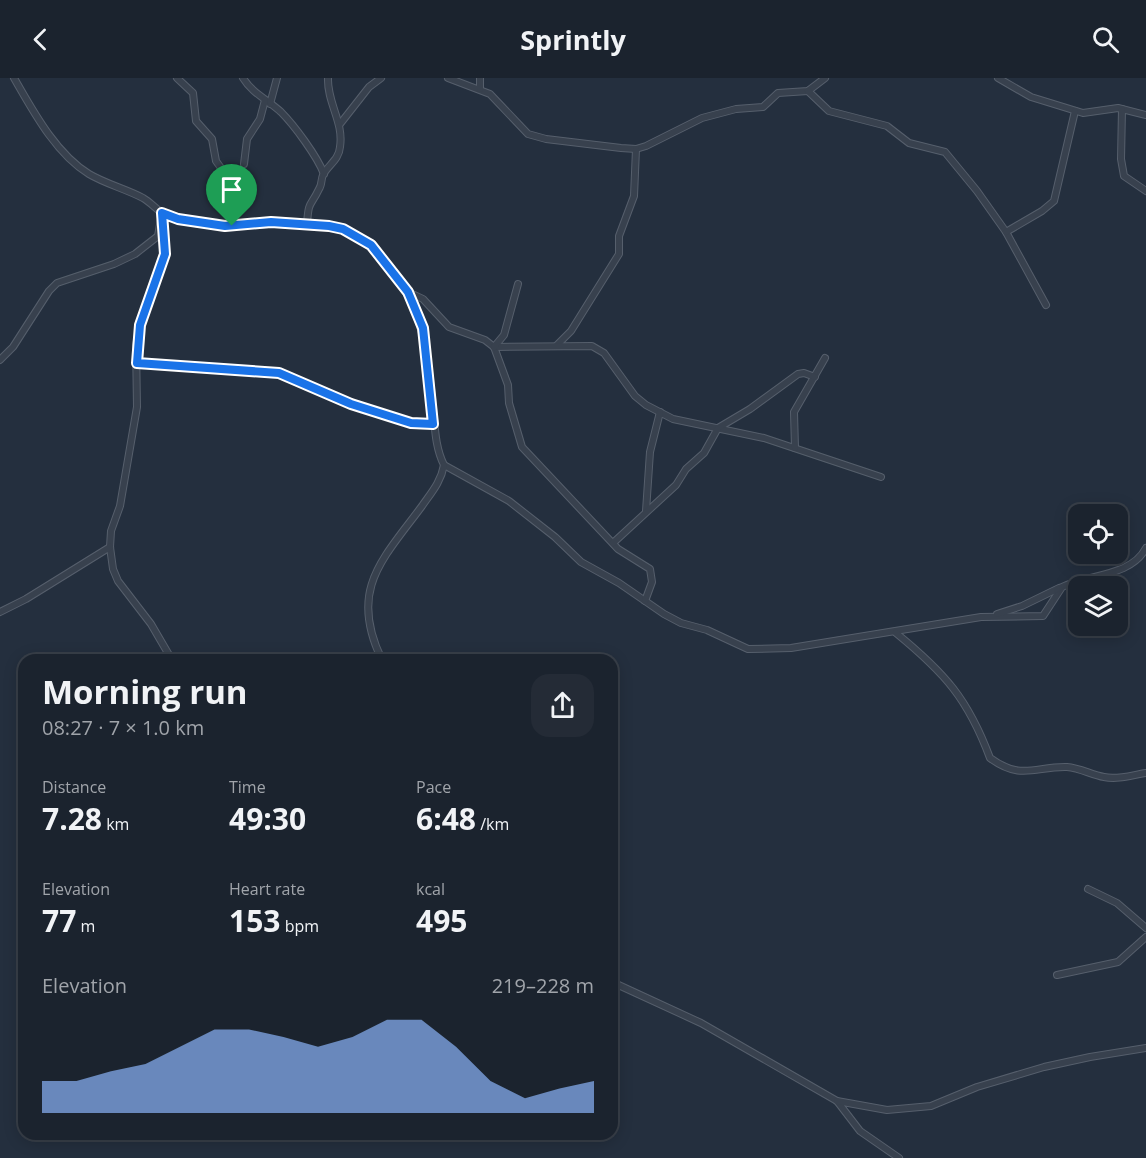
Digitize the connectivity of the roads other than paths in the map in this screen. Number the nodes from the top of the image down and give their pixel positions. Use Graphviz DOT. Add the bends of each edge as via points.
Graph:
graph roads {
  1 [pos="14,78"];
  2 [pos="177,78"];
  3 [pos="243,78"];
  4 [pos="277,78"];
  5 [pos="328,78"];
  6 [pos="381,78"];
  7 [pos="448,78"];
  8 [pos="480,78"];
  9 [pos="825,78"];
  10 [pos="998,78"];
  11 [pos="480,89"];
  12 [pos="808,91"];
  13 [pos="268,102"];
  14 [pos="1122,109"];
  15 [pos="1075,111"];
  16 [pos="1146,115"];
  17 [pos="340,124"];
  18 [pos="636,149"];
  19 [pos="244,164"];
  20 [pos="324,174"];
  21 [pos="1146,191"];
  22 [pos="162,213"];
  23 [pos="307,223"];
  24 [pos="232,226"];
  25 [pos="162,227"];
  26 [pos="1006,232"];
  27 [pos="518,284"];
  28 [pos="408,292"];
  29 [pos="1046,305"];
  30 [pos="557,345"];
  31 [pos="494,347"];
  32 [pos="825,358"];
  33 [pos="0,360"];
  34 [pos="137,363"];
  35 [pos="815,377"];
  36 [pos="660,412"];
  37 [pos="433,424"];
  38 [pos="718,428"];
  39 [pos="795,448"];
  40 [pos="444,465"];
  41 [pos="881,477"];
  42 [pos="646,512"];
  43 [pos="613,543"];
  44 [pos="110,547"];
  45 [pos="1146,548"];
  46 [pos="1062,587"];
  47 [pos="645,601"];
  48 [pos="0,612"];
  49 [pos="991,616"];
  50 [pos="896,633"];
  51 [pos="168,654"];
  52 [pos="380,654"];
  53 [pos="1146,773"];
  54 [pos="1088,889"];
  55 [pos="1146,928"];
  56 [pos="1146,937"];
  57 [pos="1057,975"];
  58 [pos="618,985"];
  59 [pos="1146,1048"];
  60 [pos="837,1101"];
  61 [pos="898,1158"];
  1 -- 22 [label="street" via="51,135 76,164 103,182 142,197"];
  2 -- 24 [label="street" via="193,93 196,121 212,139 215,158 225,171"];
  3 -- 13 [label="street"];
  4 -- 13 [label="street"];
  5 -- 17 [label="street"];
  6 -- 17 [label="street"];
  7 -- 11 [label="street"];
  8 -- 11 [label="street"];
  9 -- 12 [label="street"];
  10 -- 15 [label="street" via="1031,97"];
  11 -- 18 [label="street" via="497,99 528,134"];
  12 -- 18 [label="street" via="778,93 763,107 736,109 695,120"];
  12 -- 26 [label="street" via="829,111 887,126 909,143 945,153"];
  13 -- 19 [label="street" via="247,139"];
  13 -- 20 [label="street" via="286,118"];
  14 -- 15 [label="street"];
  14 -- 16 [label="street"];
  14 -- 21 [label="street" via="1123,171 1127,179"];
  15 -- 26 [label="street" via="1054,201"];
  17 -- 20 [label="street" via="339,152"];
  18 -- 30 [label="street" via="634,196 619,236 619,254 571,331"];
  20 -- 23 [label="street" via="308,203"];
  22 -- 24 [label="street"];
  22 -- 25 [label="street"];
  23 -- 24 [label="street"];
  23 -- 28 [label="street" via="343,229 371,245"];
  25 -- 33 [label="street" via="155,240 135,254 98,272 57,283"];
  25 -- 34 [label="street" via="165,254 140,325"];
  26 -- 29 [label="street"];
  27 -- 31 [label="street" via="504,335"];
  28 -- 31 [label="street" via="423,299 449,327"];
  28 -- 37 [label="street" via="423,328"];
  30 -- 31 [label="street"];
  30 -- 36 [label="street" via="598,348 635,396"];
  31 -- 43 [label="street" via="508,385 522,447 567,499"];
  32 -- 35 [label="street"];
  34 -- 37 [label="street" via="279,373 351,404 411,423"];
  34 -- 44 [label="street" via="137,407"];
  35 -- 38 [label="street" via="798,374"];
  35 -- 39 [label="street" via="794,412"];
  36 -- 38 [label="street" via="687,423"];
  36 -- 42 [label="street" via="650,452"];
  37 -- 40 [label="street"];
  38 -- 39 [label="street"];
  38 -- 42 [label="street" via="699,459"];
  39 -- 41 [label="street"];
  40 -- 47 [label="street" via="509,501 581,562"];
  40 -- 52 [label="street" via="438,483 385,555 373,578 367,610"];
  42 -- 43 [label="street"];
  43 -- 47 [label="street" via="624,555 651,571 652,582"];
  44 -- 48 [label="street"];
  44 -- 51 [label="street" via="118,581"];
  45 -- 46 [label="street" via="1135,563"];
  46 -- 49 [label="street"];
  46 -- 49 [label="street" via="1043,616"];
  47 -- 50 [label="street" via="674,620 748,649 774,650"];
  49 -- 50 [label="street"];
  50 -- 53 [label="street" via="941,672 963,699 990,758 997,763 1012,770 1034,772 1068,767 1113,778"];
  54 -- 55 [label="street" via="1117,903"];
  56 -- 57 [label="street" via="1118,962"];
  58 -- 60 [label="street" via="701,1023"];
  59 -- 60 [label="street" via="1044,1067 931,1106 887,1110"];
  60 -- 61 [label="street" via="860,1131"];
}
